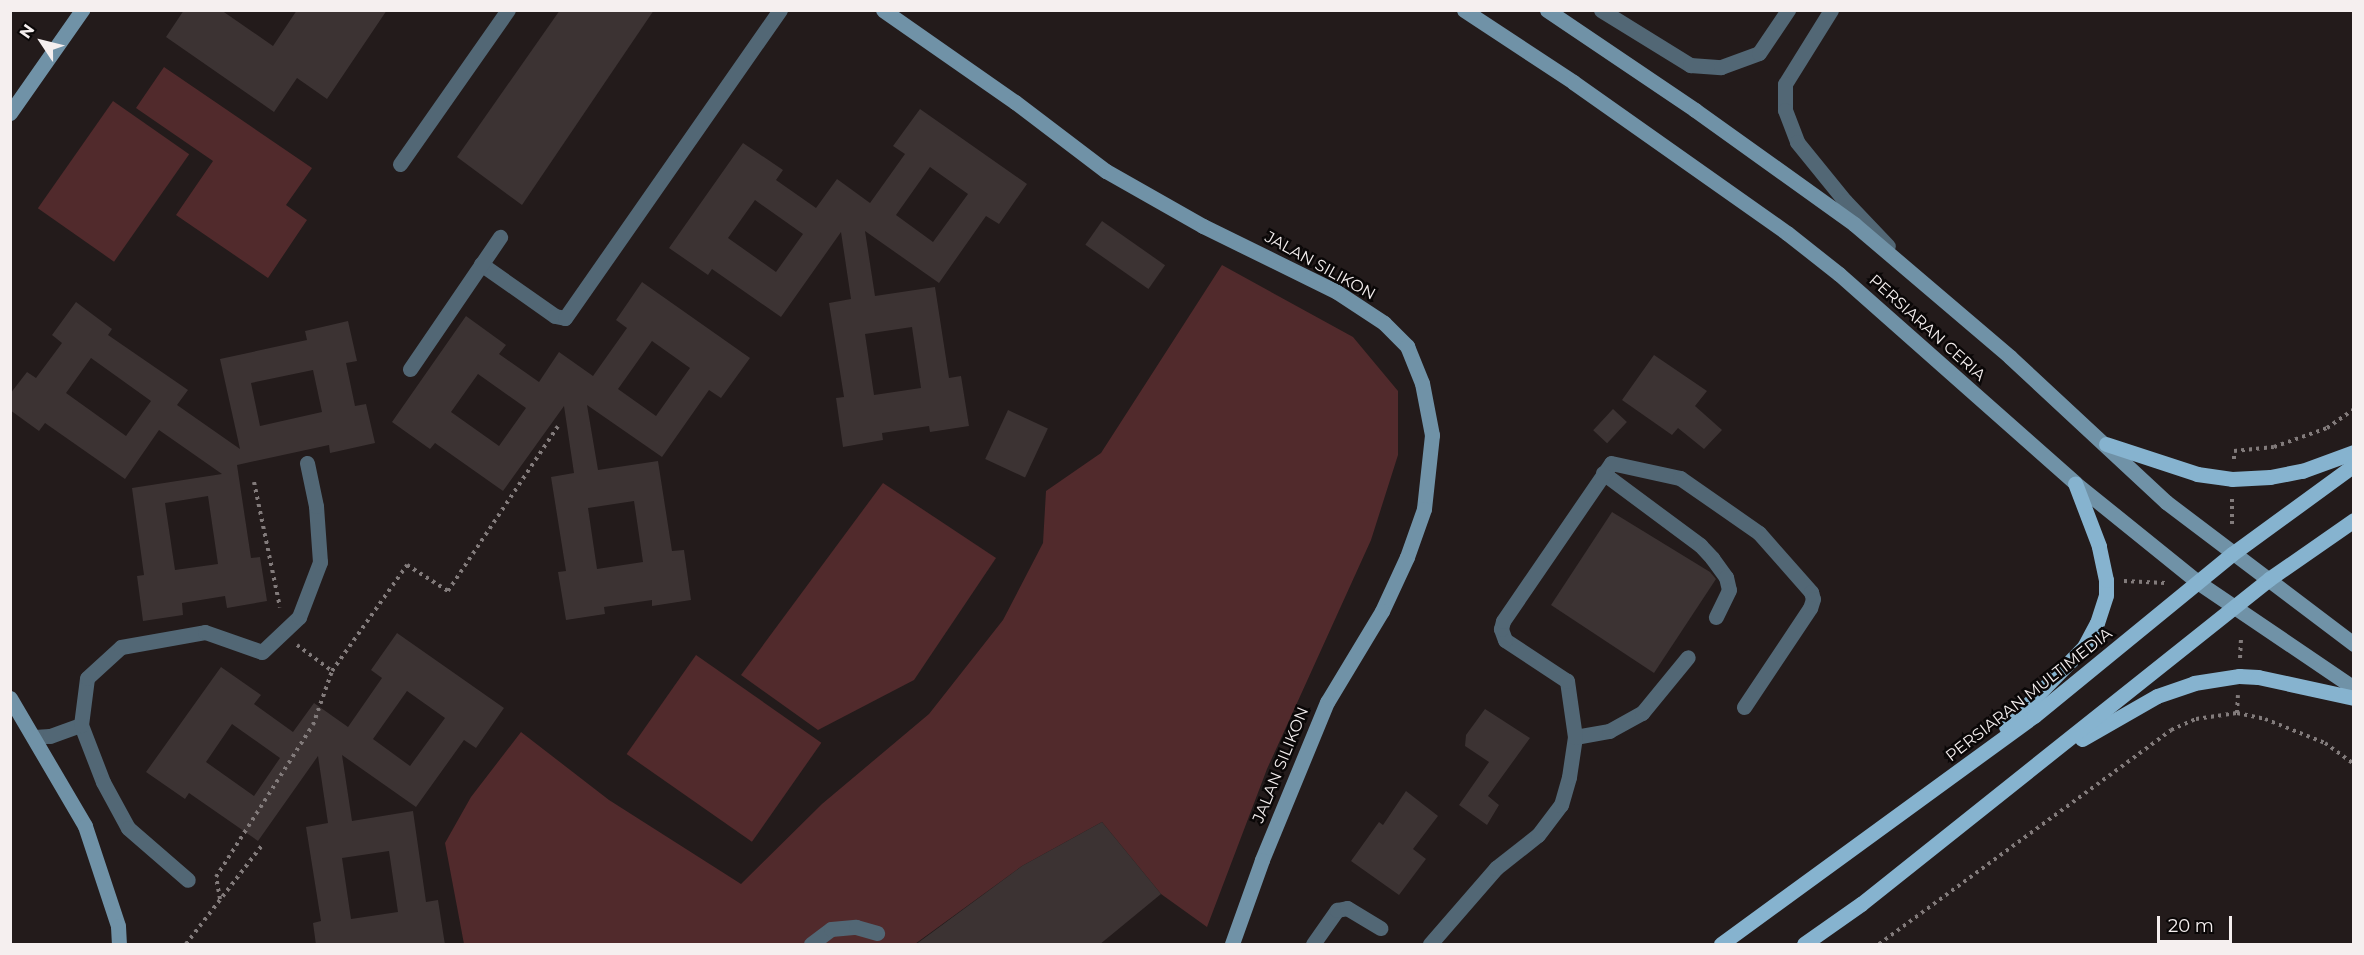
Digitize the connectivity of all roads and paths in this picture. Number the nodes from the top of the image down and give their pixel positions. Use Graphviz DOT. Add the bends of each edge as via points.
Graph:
graph roads {
  1 [pos="82,10"];
  2 [pos="508,10"];
  3 [pos="780,10"];
  4 [pos="883,10"];
  5 [pos="1464,10"];
  6 [pos="1548,10"];
  7 [pos="1601,10"];
  8 [pos="1788,10"];
  9 [pos="1831,10"];
  10 [pos="10,113"];
  11 [pos="400,164"];
  12 [pos="500,237"];
  13 [pos="481,264"];
  14 [pos="1911,270"];
  15 [pos="410,369"];
  16 [pos="2354,409"];
  17 [pos="558,426"];
  18 [pos="2106,444"];
  19 [pos="2234,451"];
  20 [pos="2354,452"];
  21 [pos="307,463"];
  22 [pos="2354,465"];
  23 [pos="1603,473"];
  24 [pos="254,482"];
  25 [pos="2075,483"];
  26 [pos="2354,520"];
  27 [pos="2232,554"];
  28 [pos="2269,579"];
  29 [pos="2199,583"];
  30 [pos="2236,606"];
  31 [pos="1716,617"];
  32 [pos="285,631"];
  33 [pos="2354,644"];
  34 [pos="1688,657"];
  35 [pos="333,671"];
  36 [pos="2354,688"];
  37 [pos="10,698"];
  38 [pos="2354,698"];
  39 [pos="1744,707"];
  40 [pos="81,725"];
  41 [pos="34,737"];
  42 [pos="1575,737"];
  43 [pos="2354,764"];
  44 [pos="1952,778"];
  45 [pos="2015,782"];
  46 [pos="262,844"];
  47 [pos="188,880"];
  48 [pos="220,899"];
  49 [pos="1380,928"];
  50 [pos="877,933"];
  51 [pos="119,945"];
  52 [pos="186,945"];
  53 [pos="811,945"];
  54 [pos="1232,945"];
  55 [pos="1313,945"];
  56 [pos="1430,945"];
  57 [pos="1720,945"];
  58 [pos="1804,945"];
  59 [pos="1879,945"];
  1 -- 10 [label="street"];
  2 -- 11 [label="lane"];
  3 -- 13 [label="lane" via="565,318 555,316"];
  4 -- 54 [label="street, JALAN SILIKON" via="1106,171 1203,226 1328,287 1384,322 1407,346 1422,383 1432,435 1424,508 1382,611 1326,702"];
  5 -- 25 [label="street, PERSIARAN CERIA" via="1787,232 1857,289"];
  6 -- 14 [label="street, PERSIARAN CERIA" via="1695,110 1854,224"];
  7 -- 8 [label="lane" via="1690,66 1721,67 1759,53"];
  9 -- 14 [label="lane" via="1785,84 1785,110 1797,142 1845,201"];
  12 -- 13 [label="lane"];
  13 -- 15 [label="lane"];
  14 -- 18 [label="street, PERSIARAN CERIA"];
  16 -- 19 [label="path" via="2326,428 2284,443"];
  17 -- 35 [label="path" via="448,591 407,565"];
  18 -- 20 [label="main road" via="2197,474 2232,479 2302,471"];
  18 -- 27 [label="street, PERSIARAN CERIA" via="2166,502"];
  21 -- 32 [label="lane" via="316,506 320,562 299,617"];
  22 -- 27 [label="main road, PERSIARAN MULTIMEDIA"];
  23 -- 31 [label="lane" via="1712,558 1726,577 1729,590"];
  23 -- 39 [label="lane" via="1611,463 1680,478 1759,533 1811,592 1810,608"];
  23 -- 42 [label="lane" via="1501,629 1505,640 1567,681"];
  24 -- 32 [label="path"];
  25 -- 29 [label="street, PERSIARAN CERIA"];
  25 -- 44 [label="main road" via="2091,520 2106,580 2106,595 2097,622 2084,647 2036,699"];
  26 -- 28 [label="main road"];
  27 -- 28 [label="street, PERSIARAN CERIA"];
  27 -- 29 [label="main road, PERSIARAN MULTIMEDIA"];
  28 -- 30 [label="main road"];
  28 -- 33 [label="street, PERSIARAN CERIA"];
  29 -- 30 [label="street, PERSIARAN CERIA"];
  29 -- 44 [label="main road, PERSIARAN MULTIMEDIA"];
  30 -- 36 [label="street, PERSIARAN CERIA"];
  30 -- 45 [label="main road"];
  32 -- 35 [label="path" via="287,637"];
  32 -- 40 [label="lane" via="262,652 205,632 122,647 87,678"];
  34 -- 42 [label="lane" via="1642,713 1609,731"];
  35 -- 48 [label="path" via="313,725 216,877"];
  37 -- 41 [label="street"];
  38 -- 45 [label="main road" via="2258,677 2194,683 2157,696 2124,714"];
  40 -- 41 [label="lane"];
  40 -- 47 [label="lane" via="103,782 128,828"];
  41 -- 51 [label="street" via="85,826 118,926"];
  42 -- 56 [label="lane" via="1561,805 1538,834 1496,868"];
  43 -- 59 [label="path" via="2325,743 2265,719 2237,713 2196,719 2171,730"];
  44 -- 57 [label="main road, PERSIARAN MULTIMEDIA"];
  45 -- 58 [label="main road"];
  46 -- 48 [label="path"];
  48 -- 52 [label="path"];
  49 -- 55 [label="lane" via="1347,908 1337,910"];
  50 -- 53 [label="lane" via="856,927 831,929"];
}
